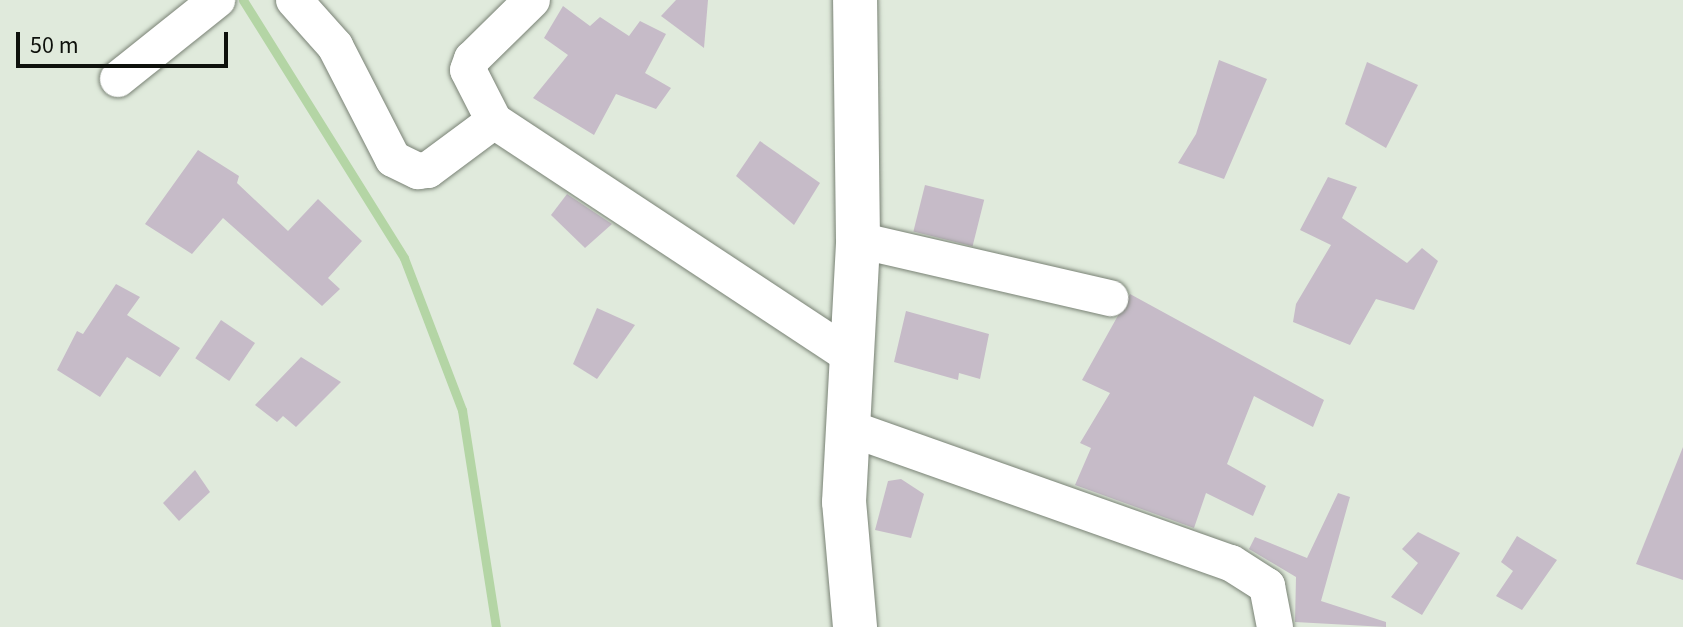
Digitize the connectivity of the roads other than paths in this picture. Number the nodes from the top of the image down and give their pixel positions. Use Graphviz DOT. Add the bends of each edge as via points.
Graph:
graph roads {
  1 [pos="294,0"];
  2 [pos="532,0"];
  3 [pos="855,0"];
  4 [pos="212,2"];
  5 [pos="118,79"];
  6 [pos="494,121"];
  7 [pos="858,240"];
  8 [pos="1110,298"];
  9 [pos="854,358"];
  10 [pos="849,428"];
  11 [pos="855,627"];
  12 [pos="1275,627"];
  1 -- 6 [label="street" via="335,46 400,166 428,170"];
  2 -- 6 [label="street" via="472,59 468,70"];
  3 -- 7 [label="main road"];
  4 -- 5 [label="street"];
  6 -- 9 [label="street"];
  7 -- 8 [label="street"];
  7 -- 9 [label="main road"];
  9 -- 10 [label="main road"];
  10 -- 11 [label="main road" via="846,562"];
  10 -- 12 [label="street" via="1231,563 1267,586"];
}
